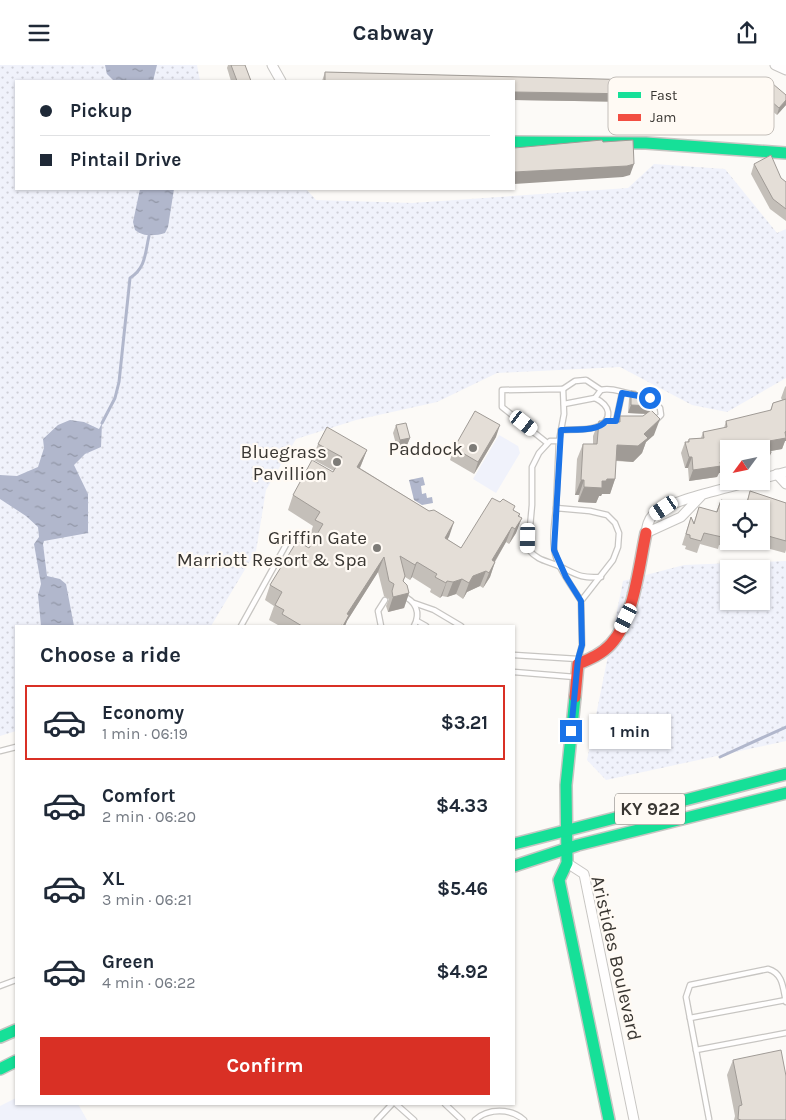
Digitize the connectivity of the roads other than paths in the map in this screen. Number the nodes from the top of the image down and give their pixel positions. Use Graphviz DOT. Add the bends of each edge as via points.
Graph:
graph roads {
  1 [pos="272,65"];
  2 [pos="775,65"];
  3 [pos="786,69"];
  4 [pos="280,80"];
  5 [pos="515,142"];
  6 [pos="786,153"];
  7 [pos="563,389"];
  8 [pos="601,390"];
  9 [pos="622,393"];
  10 [pos="638,395"];
  11 [pos="645,396"];
  12 [pos="595,397"];
  13 [pos="564,404"];
  14 [pos="606,421"];
  15 [pos="616,421"];
  16 [pos="625,421"];
  17 [pos="649,421"];
  18 [pos="561,430"];
  19 [pos="559,441"];
  20 [pos="546,442"];
  21 [pos="782,473"];
  22 [pos="786,484"];
  23 [pos="720,490"];
  24 [pos="702,495"];
  25 [pos="556,509"];
  26 [pos="646,533"];
  27 [pos="287,543"];
  28 [pos="562,567"];
  29 [pos="601,577"];
  30 [pos="401,595"];
  31 [pos="385,600"];
  32 [pos="581,601"];
  33 [pos="414,603"];
  34 [pos="416,624"];
  35 [pos="242,625"];
  36 [pos="382,625"];
  37 [pos="459,625"];
  38 [pos="515,655"];
  39 [pos="578,661"];
  40 [pos="515,672"];
  41 [pos="576,677"];
  42 [pos="15,747"];
  43 [pos="0,751"];
  44 [pos="786,774"];
  45 [pos="786,793"];
  46 [pos="565,830"];
  47 [pos="515,845"];
  48 [pos="566,849"];
  49 [pos="567,863"];
  50 [pos="515,866"];
  51 [pos="15,980"];
  52 [pos="0,986"];
  53 [pos="786,1001"];
  54 [pos="690,1018"];
  55 [pos="15,1030"];
  56 [pos="786,1033"];
  57 [pos="0,1037"];
  58 [pos="696,1050"];
  59 [pos="15,1062"];
  60 [pos="0,1069"];
  61 [pos="393,1105"];
  62 [pos="395,1105"];
  63 [pos="446,1105"];
  64 [pos="710,1119"];
  65 [pos="377,1120"];
  66 [pos="414,1120"];
  67 [pos="462,1120"];
  68 [pos="475,1120"];
  69 [pos="524,1120"];
  70 [pos="609,1120"];
  71 [pos="634,1120"];
  72 [pos="703,1120"];
  1 -- 4 [label="street"];
  2 -- 3 [label="street"];
  5 -- 6 [label="main road" via="646,143"];
  7 -- 8 [label="lane" via="575,381 586,380"];
  7 -- 13 [label="lane"];
  7 -- 20 [label="lane" via="502,390 502,407"];
  8 -- 9 [label="lane" via="612,388"];
  8 -- 12 [label="lane"];
  9 -- 10 [label="lane"];
  9 -- 15 [label="lane"];
  11 -- 17 [label="lane" via="660,408 658,420"];
  12 -- 13 [label="lane"];
  12 -- 14 [label="lane" via="608,410"];
  13 -- 18 [label="lane"];
  14 -- 15 [label="lane"];
  14 -- 18 [label="lane" via="594,428"];
  15 -- 16 [label="lane"];
  18 -- 19 [label="lane"];
  19 -- 20 [label="lane"];
  19 -- 25 [label="lane"];
  20 -- 28 [label="lane" via="532,467 528,549 535,558"];
  21 -- 22 [label="street"];
  23 -- 24 [label="street"];
  24 -- 26 [label="street" via="681,517"];
  24 -- 26 [label="street" via="653,515"];
  25 -- 28 [label="lane" via="554,550"];
  25 -- 29 [label="lane" via="607,515 615,523 619,533 618,547"];
  26 -- 39 [label="main road" via="626,618 614,642 595,657"];
  27 -- 35 [label="lane"];
  28 -- 29 [label="lane" via="579,577"];
  28 -- 32 [label="lane"];
  29 -- 32 [label="lane"];
  30 -- 33 [label="lane"];
  31 -- 36 [label="lane" via="378,611"];
  32 -- 39 [label="lane" via="582,645"];
  33 -- 34 [label="lane" via="418,615"];
  33 -- 37 [label="lane"];
  38 -- 39 [label="lane"];
  39 -- 41 [label="main road"];
  40 -- 41 [label="lane"];
  41 -- 46 [label="main road"];
  42 -- 43 [label="lane"];
  44 -- 46 [label="main road, KY 922"];
  45 -- 48 [label="main road, KY 922"];
  46 -- 47 [label="main road, KY 922"];
  46 -- 48 [label="main road"];
  48 -- 49 [label="main road"];
  48 -- 50 [label="main road, KY 922"];
  49 -- 70 [label="main road, Aristides Boulevard" via="559,880"];
  49 -- 71 [label="street, Aristides Boulevard" via="584,874"];
  51 -- 52 [label="lane"];
  53 -- 54 [label="lane"];
  53 -- 54 [label="lane" via="778,974 768,969 690,985 686,997"];
  54 -- 58 [label="lane"];
  55 -- 57 [label="main road"];
  56 -- 58 [label="lane"];
  58 -- 64 [label="lane"];
  59 -- 60 [label="main road"];
  61 -- 65 [label="lane"];
  62 -- 66 [label="lane"];
  63 -- 67 [label="lane"];
  64 -- 72 [label="lane"];
  68 -- 69 [label="lane" via="504,1110"];
}
